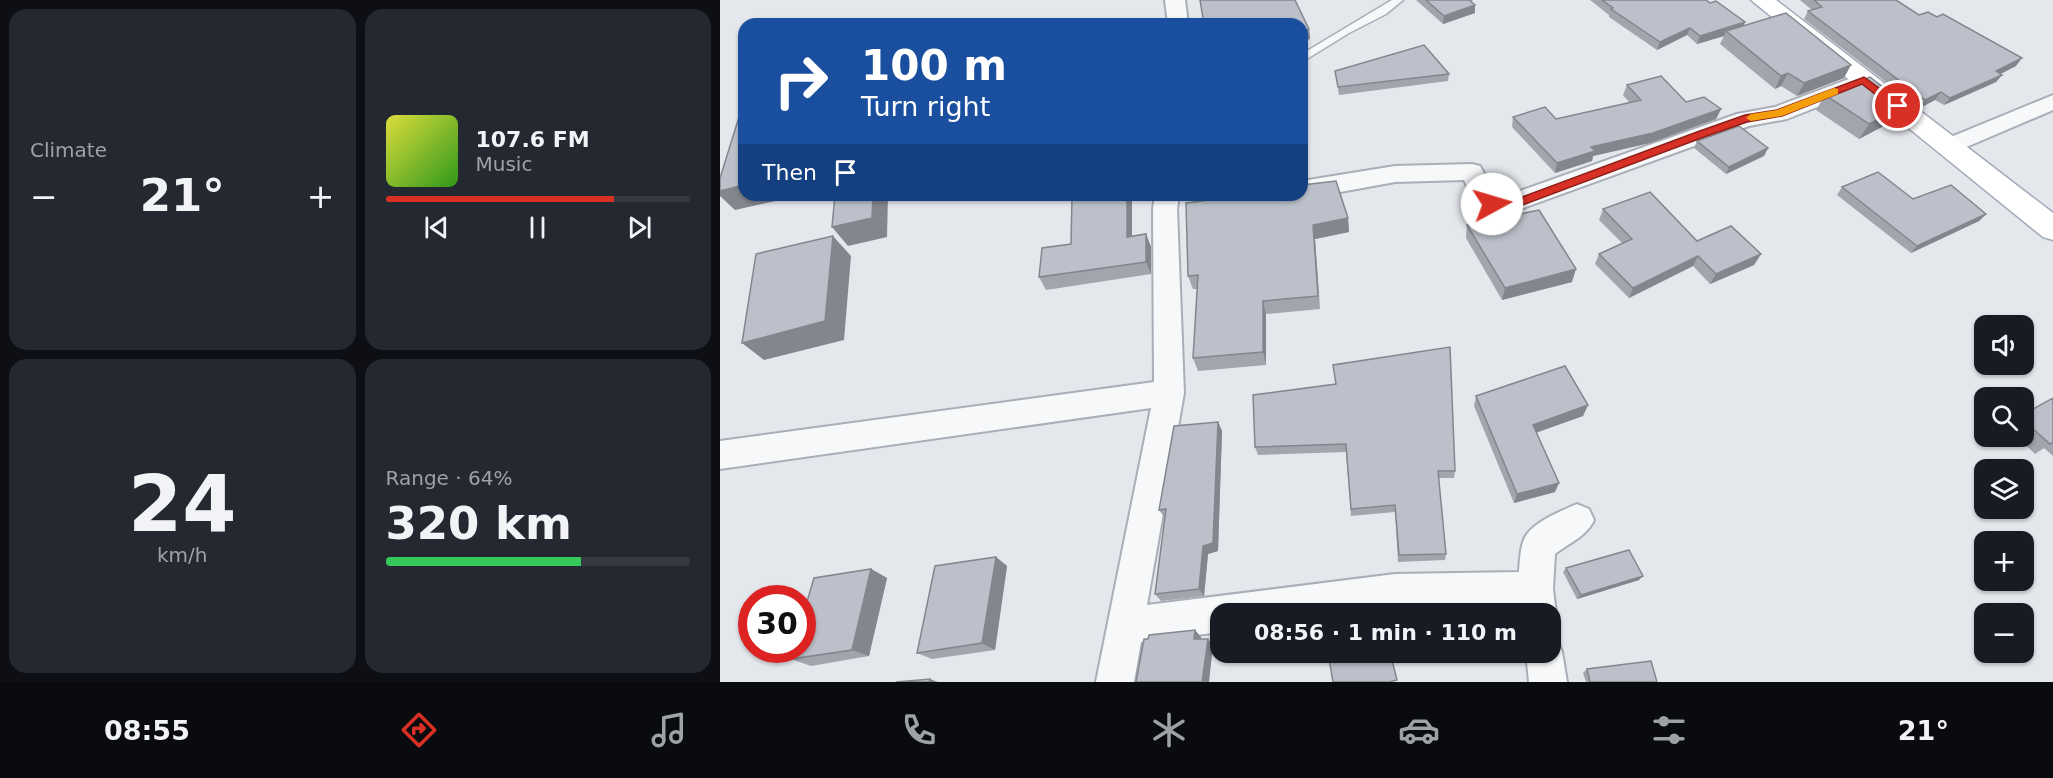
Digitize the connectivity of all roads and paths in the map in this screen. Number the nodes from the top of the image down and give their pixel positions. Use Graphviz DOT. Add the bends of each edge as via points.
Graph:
graph roads {
  1 [pos="1175,0"];
  2 [pos="1398,0"];
  3 [pos="1762,0"];
  4 [pos="1177,18"];
  5 [pos="1308,55"];
  6 [pos="1864,80"];
  7 [pos="2053,102"];
  8 [pos="1948,146"];
  9 [pos="1308,189"];
  10 [pos="1174,204"];
  11 [pos="2053,229"];
  12 [pos="1169,393"];
  13 [pos="720,455"];
  14 [pos="1577,520"];
  15 [pos="1536,601"];
  16 [pos="1308,603"];
  17 [pos="1210,615"];
  18 [pos="1125,626"];
  19 [pos="1545,663"];
  20 [pos="1115,682"];
  21 [pos="1548,682"];
  1 -- 4 [label="street"];
  2 -- 5 [label="lane"];
  3 -- 6 [label="main road"];
  6 -- 8 [label="main road"];
  6 -- 9 [label="street" via="1779,114 1734,123 1504,206 1492,204 1484,196 1472,172 1395,174"];
  7 -- 8 [label="street"];
  8 -- 11 [label="main road"];
  10 -- 12 [label="street"];
  12 -- 13 [label="street"];
  12 -- 18 [label="street"];
  14 -- 15 [label="street" via="1539,546"];
  15 -- 16 [label="street" via="1395,592"];
  17 -- 18 [label="street"];
  18 -- 20 [label="street"];
  19 -- 21 [label="street"];
}
